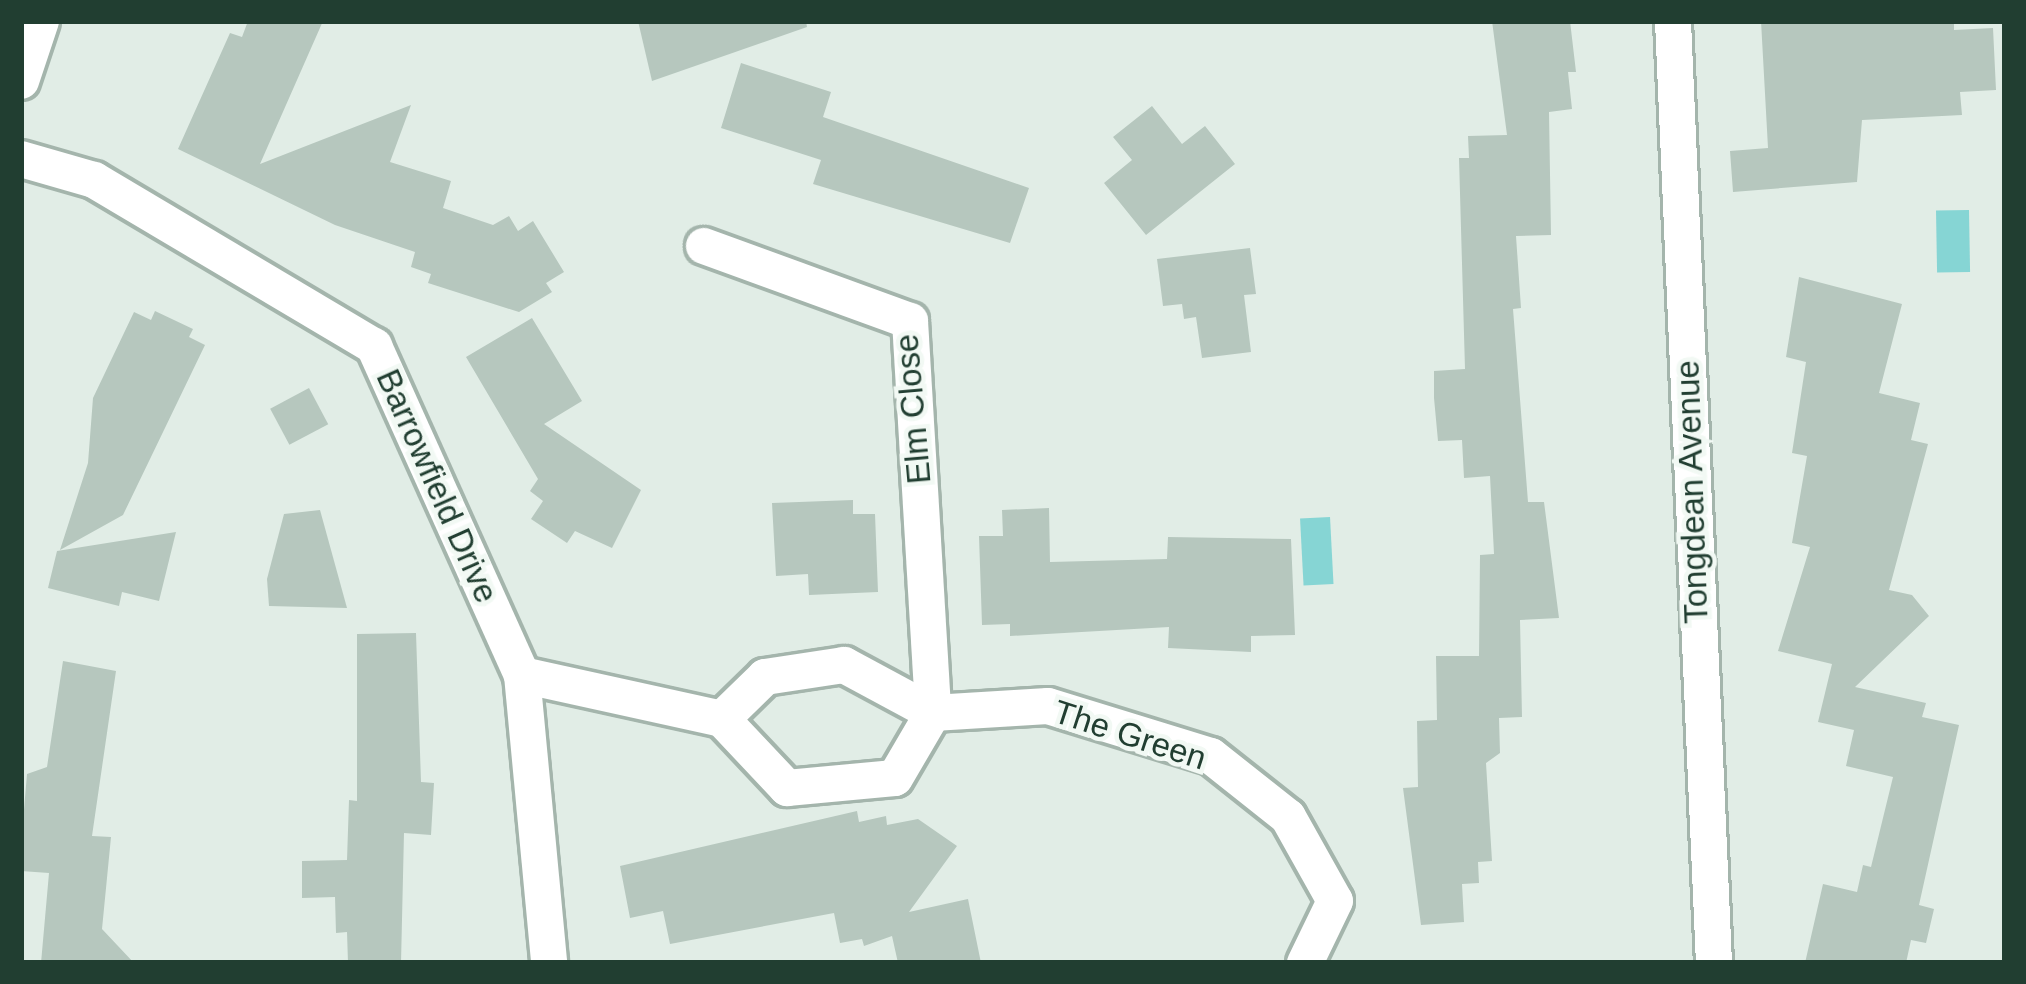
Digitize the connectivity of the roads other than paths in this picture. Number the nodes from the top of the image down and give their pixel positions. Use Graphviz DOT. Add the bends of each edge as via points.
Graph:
graph roads {
  1 [pos="1673,21"];
  2 [pos="21,160"];
  3 [pos="704,246"];
  4 [pos="522,675"];
  5 [pos="933,713"];
  6 [pos="722,719"];
  7 [pos="549,963"];
  8 [pos="1305,963"];
  9 [pos="1714,963"];
  1 -- 9 [label="street, Tongdean Avenue"];
  2 -- 4 [label="street, Barrowfield Drive" via="94,180 374,346"];
  3 -- 5 [label="street, Elm Close" via="910,321"];
  4 -- 6 [label="street"];
  4 -- 7 [label="street, Barrowfield Drive"];
  5 -- 6 [label="street" via="844,665 765,677"];
  5 -- 6 [label="street" via="895,778 788,788"];
  5 -- 8 [label="street, The Green" via="1048,706 1210,756 1288,817 1335,901"];
}
